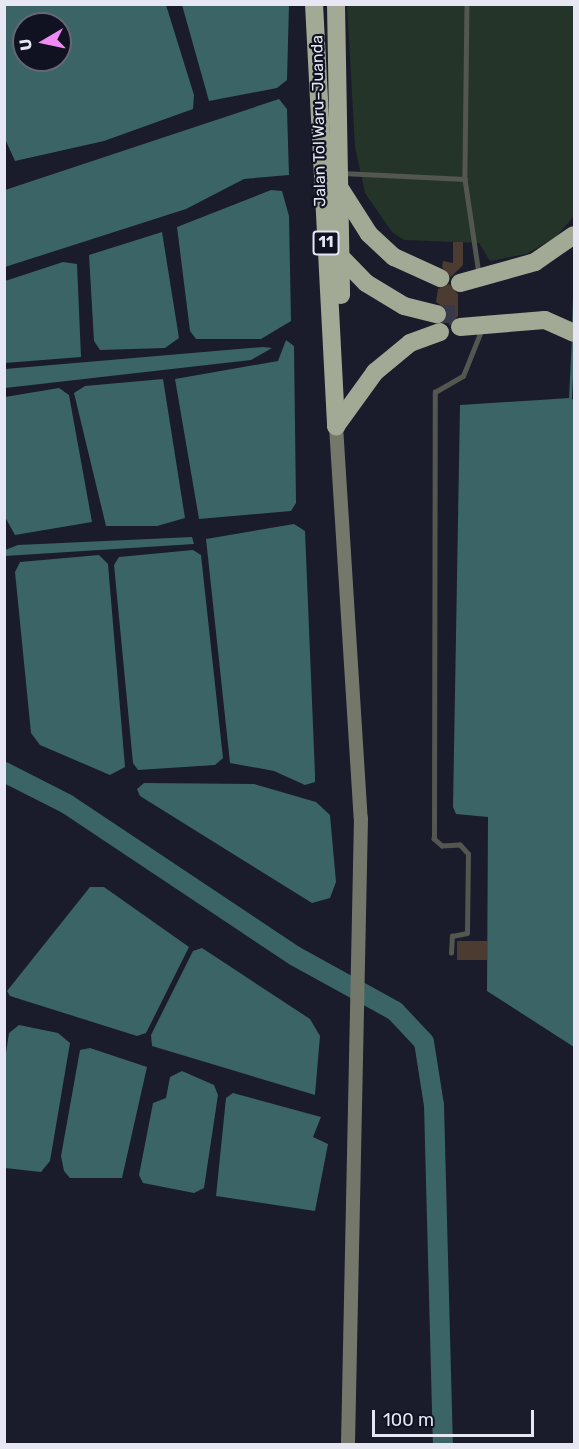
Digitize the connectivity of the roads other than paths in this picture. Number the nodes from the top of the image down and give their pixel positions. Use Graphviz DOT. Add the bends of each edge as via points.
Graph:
graph roads {
  1 [pos="314,4"];
  2 [pos="336,4"];
  3 [pos="467,4"];
  4 [pos="321,175"];
  5 [pos="465,179"];
  6 [pos="340,181"];
  7 [pos="325,236"];
  8 [pos="571,238"];
  9 [pos="339,258"];
  10 [pos="440,278"];
  11 [pos="480,280"];
  12 [pos="460,283"];
  13 [pos="513,320"];
  14 [pos="484,323"];
  15 [pos="569,329"];
  16 [pos="333,344"];
  17 [pos="336,426"];
  18 [pos="451,953"];
  19 [pos="348,1444"];
  1 -- 4 [label="highway, Jalan Tol Waru–Juanda / 11"];
  2 -- 6 [label="highway, Jalan Tol Waru–Juanda / 11"];
  3 -- 5 [label="lane"];
  4 -- 6 [label="lane"];
  4 -- 7 [label="highway, Jalan Tol Waru–Juanda / 11"];
  5 -- 6 [label="lane"];
  5 -- 11 [label="lane" via="471,246"];
  6 -- 9 [label="highway, Jalan Tol Waru–Juanda / 11"];
  6 -- 10 [label="highway" via="369,234 394,257"];
  7 -- 9 [label="highway"];
  7 -- 16 [label="highway, Jalan Tol Waru–Juanda / 11"];
  8 -- 11 [label="highway" via="535,262"];
  9 -- 16 [label="highway, Jalan Tol Waru–Juanda / 11" via="341,304"];
  9 -- 17 [label="highway" via="404,306 438,323 375,372"];
  11 -- 12 [label="highway"];
  13 -- 14 [label="highway"];
  13 -- 14 [label="highway" via="459,320"];
  13 -- 15 [label="highway"];
  14 -- 18 [label="lane" via="463,376 435,392 434,839 442,846 460,845 468,854 467,933 454,933"];
  16 -- 17 [label="highway, Jalan Tol Waru–Juanda / 11"];
  17 -- 19 [label="main road" via="361,818"];
}
